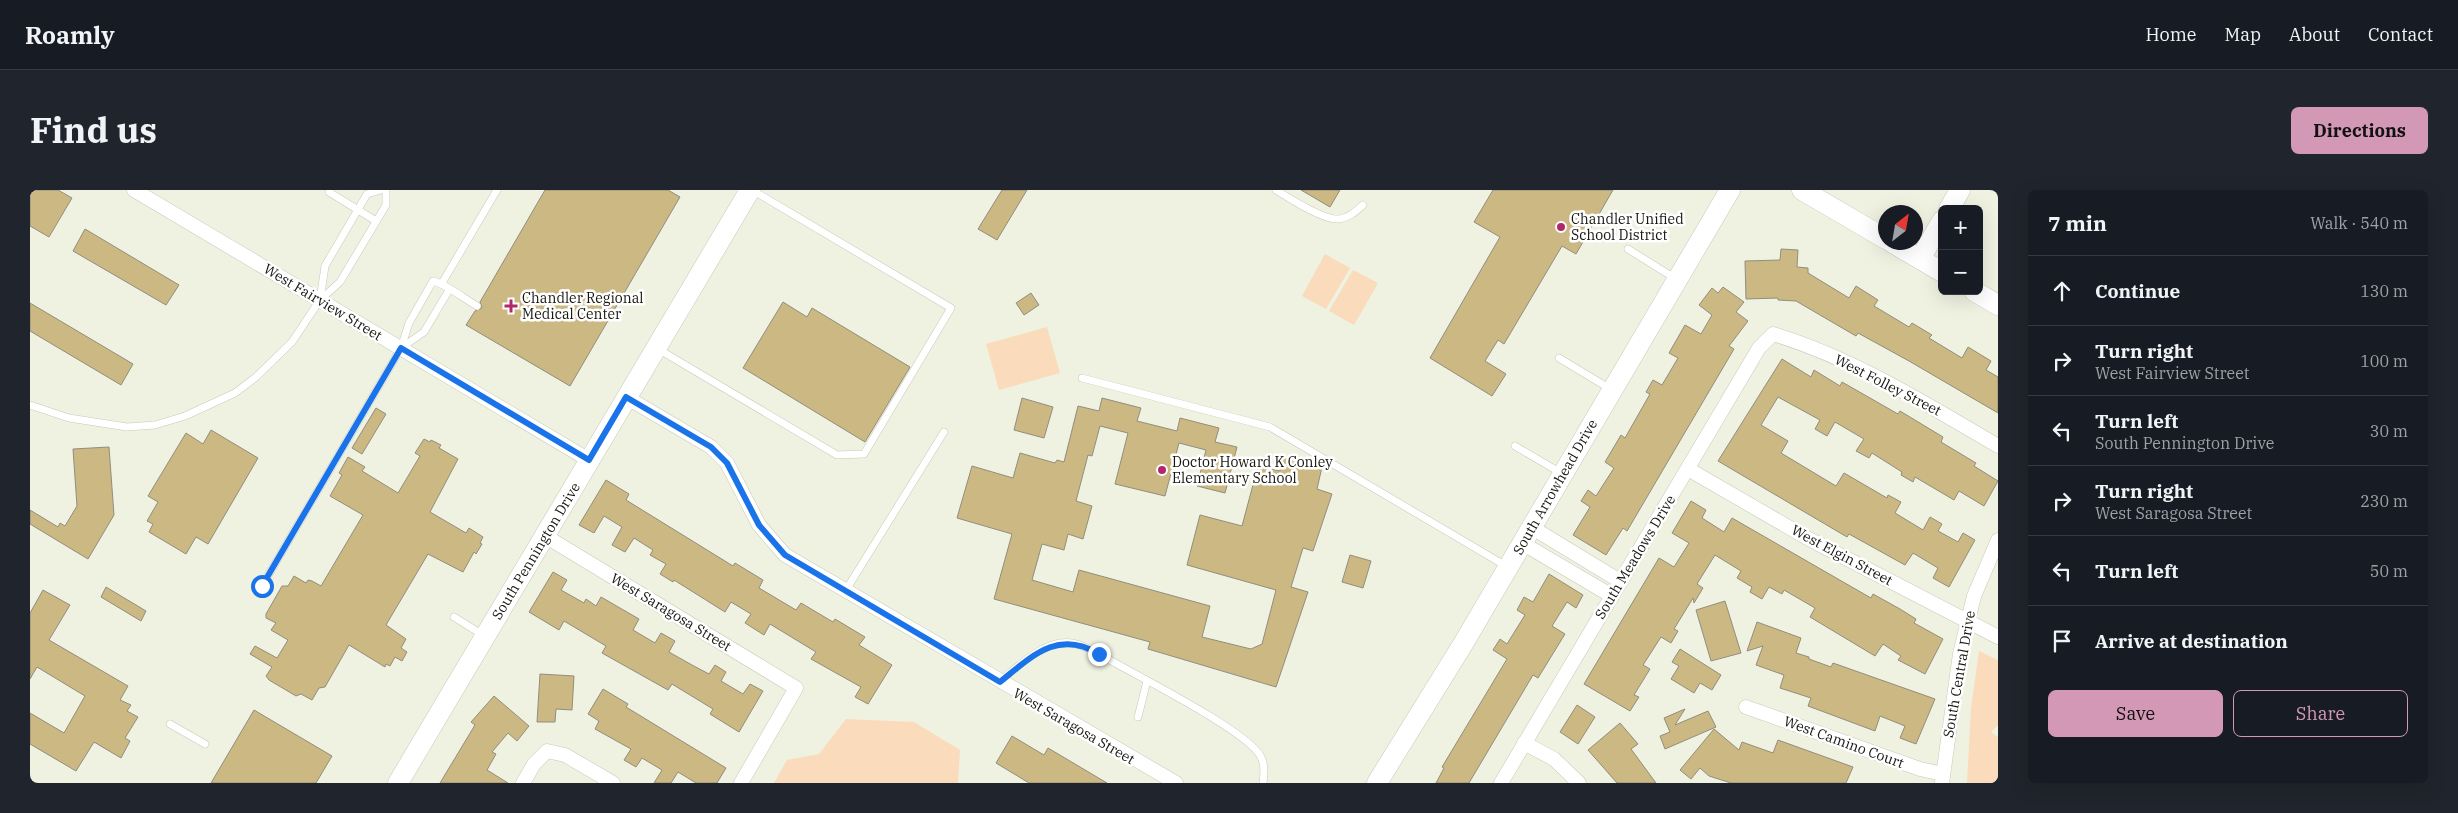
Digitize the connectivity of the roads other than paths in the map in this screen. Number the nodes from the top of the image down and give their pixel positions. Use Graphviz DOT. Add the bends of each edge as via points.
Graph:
graph roads {
  1 [pos="134,190"];
  2 [pos="381,190"];
  3 [pos="386,190"];
  4 [pos="497,190"];
  5 [pos="751,190"];
  6 [pos="1276,190"];
  7 [pos="1730,190"];
  8 [pos="1802,190"];
  9 [pos="1960,190"];
  10 [pos="329,192"];
  11 [pos="1951,205"];
  12 [pos="1363,206"];
  13 [pos="358,210"];
  14 [pos="376,222"];
  15 [pos="1938,228"];
  16 [pos="1878,234"];
  17 [pos="1628,249"];
  18 [pos="1905,250"];
  19 [pos="1920,259"];
  20 [pos="1938,270"];
  21 [pos="1676,279"];
  22 [pos="442,283"];
  23 [pos="449,290"];
  24 [pos="1981,295"];
  25 [pos="320,300"];
  26 [pos="1998,305"];
  27 [pos="477,306"];
  28 [pos="1773,334"];
  29 [pos="401,348"];
  30 [pos="656,348"];
  31 [pos="1559,358"];
  32 [pos="1082,378"];
  33 [pos="1612,390"];
  34 [pos="626,397"];
  35 [pos="30,405"];
  36 [pos="944,432"];
  37 [pos="1515,446"];
  38 [pos="1998,446"];
  39 [pos="589,460"];
  40 [pos="1688,469"];
  41 [pos="1562,473"];
  42 [pos="1527,535"];
  43 [pos="545,536"];
  44 [pos="1998,540"];
  45 [pos="1508,567"];
  46 [pos="1620,581"];
  47 [pos="262,586"];
  48 [pos="846,590"];
  49 [pos="1612,596"];
  50 [pos="454,617"];
  51 [pos="1968,621"];
  52 [pos="485,636"];
  53 [pos="1998,637"];
  54 [pos="1147,681"];
  55 [pos="1000,682"];
  56 [pos="1746,706"];
  57 [pos="1138,716"];
  58 [pos="170,724"];
  59 [pos="1524,743"];
  60 [pos="205,744"];
  61 [pos="1943,779"];
  62 [pos="398,783"];
  63 [pos="523,783"];
  64 [pos="613,783"];
  65 [pos="741,783"];
  66 [pos="1176,783"];
  67 [pos="1263,783"];
  68 [pos="1377,783"];
  69 [pos="1501,783"];
  70 [pos="1579,783"];
  1 -- 25 [label="street, West Fairview Street"];
  2 -- 13 [label="lane" via="367,194"];
  3 -- 14 [label="lane" via="386,205"];
  4 -- 22 [label="lane"];
  5 -- 30 [label="street, South Pennington Drive"];
  5 -- 30 [label="lane" via="951,308 864,454 837,455"];
  6 -- 12 [label="lane" via="1339,220"];
  7 -- 21 [label="street, South Arrowhead Drive"];
  8 -- 16 [label="street"];
  9 -- 11 [label="street"];
  10 -- 13 [label="lane"];
  13 -- 14 [label="lane"];
  13 -- 25 [label="lane" via="324,266"];
  14 -- 25 [label="lane" via="340,282"];
  15 -- 19 [label="street"];
  17 -- 21 [label="lane"];
  18 -- 19 [label="street"];
  19 -- 20 [label="street"];
  21 -- 33 [label="street, South Arrowhead Drive"];
  22 -- 23 [label="lane"];
  22 -- 29 [label="lane" via="433,281 409,323"];
  23 -- 27 [label="lane"];
  23 -- 29 [label="lane" via="424,332"];
  24 -- 26 [label="street"];
  25 -- 29 [label="street, West Fairview Street"];
  25 -- 35 [label="lane" via="292,342 256,377 235,393 185,416 155,425 127,427 69,418"];
  28 -- 38 [label="street, West Folley Street" via="1873,375"];
  28 -- 40 [label="street, South Meadows Drive" via="1759,348"];
  29 -- 39 [label="street, West Fairview Street"];
  29 -- 47 [label="lane"];
  30 -- 34 [label="street, South Pennington Drive"];
  31 -- 33 [label="lane"];
  32 -- 45 [label="lane" via="1270,427"];
  33 -- 41 [label="street, South Arrowhead Drive"];
  34 -- 39 [label="street, South Pennington Drive"];
  34 -- 48 [label="street, West Saragosa Street" via="711,447 727,463 759,525 785,555"];
  36 -- 48 [label="lane"];
  37 -- 41 [label="lane"];
  39 -- 43 [label="street, South Pennington Drive"];
  40 -- 46 [label="street, South Meadows Drive"];
  40 -- 51 [label="street, West Elgin Street" via="1809,539"];
  41 -- 42 [label="street, South Arrowhead Drive"];
  42 -- 45 [label="street, South Arrowhead Drive"];
  42 -- 46 [label="street"];
  42 -- 49 [label="street"];
  43 -- 52 [label="street, South Pennington Drive"];
  43 -- 65 [label="street, West Saragosa Street" via="796,688"];
  44 -- 51 [label="street, South Central Drive" via="1974,596"];
  45 -- 68 [label="street, South Arrowhead Drive"];
  46 -- 49 [label="street, South Meadows Drive"];
  48 -- 55 [label="street, West Saragosa Street"];
  49 -- 59 [label="street, South Meadows Drive"];
  50 -- 52 [label="lane"];
  51 -- 53 [label="street, West Elgin Street"];
  51 -- 61 [label="street, South Central Drive" via="1960,654"];
  52 -- 62 [label="street, South Pennington Drive"];
  54 -- 55 [label="lane" via="1094,651 1066,643 1034,655"];
  54 -- 57 [label="lane"];
  54 -- 67 [label="lane" via="1214,719 1252,746 1261,756"];
  55 -- 66 [label="street, West Saragosa Street"];
  56 -- 61 [label="street, West Camino Court"];
  58 -- 60 [label="lane"];
  59 -- 69 [label="street, South Meadows Drive"];
  59 -- 70 [label="street" via="1554,759"];
  63 -- 64 [label="street" via="534,764 547,751 565,754"];
}
